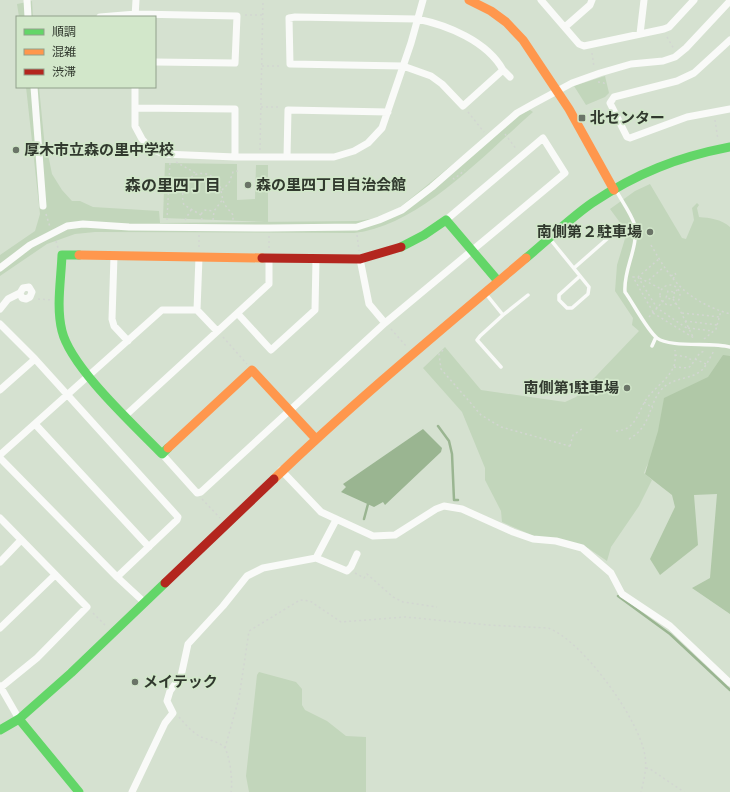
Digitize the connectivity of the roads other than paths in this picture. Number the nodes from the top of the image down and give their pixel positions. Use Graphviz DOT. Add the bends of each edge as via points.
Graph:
graph roads {
  1 [pos="27,0"];
  2 [pos="136,0"];
  3 [pos="423,0"];
  4 [pos="469,0"];
  5 [pos="541,0"];
  6 [pos="592,0"];
  7 [pos="644,0"];
  8 [pos="694,0"];
  9 [pos="730,1"];
  10 [pos="28,16"];
  11 [pos="136,16"];
  12 [pos="156,16"];
  13 [pos="156,16"];
  14 [pos="417,20"];
  15 [pos="565,27"];
  16 [pos="640,34"];
  17 [pos="730,40"];
  18 [pos="156,62"];
  19 [pos="403,66"];
  20 [pos="503,70"];
  21 [pos="510,77"];
  22 [pos="34,88"];
  23 [pos="135,88"];
  24 [pos="135,108"];
  25 [pos="730,109"];
  26 [pos="388,112"];
  27 [pos="730,147"];
  28 [pos="235,157"];
  29 [pos="287,157"];
  30 [pos="615,189"];
  31 [pos="43,206"];
  32 [pos="446,220"];
  33 [pos="550,238"];
  34 [pos="607,239"];
  35 [pos="472,250"];
  36 [pos="114,256"];
  37 [pos="199,257"];
  38 [pos="269,259"];
  39 [pos="316,259"];
  40 [pos="360,259"];
  41 [pos="0,268"];
  42 [pos="574,268"];
  43 [pos="580,276"];
  44 [pos="498,281"];
  45 [pos="485,292"];
  46 [pos="528,295"];
  47 [pos="31,296"];
  48 [pos="0,309"];
  49 [pos="198,310"];
  50 [pos="238,314"];
  51 [pos="503,315"];
  52 [pos="386,323"];
  53 [pos="0,324"];
  54 [pos="217,331"];
  55 [pos="656,337"];
  56 [pos="128,341"];
  57 [pos="652,346"];
  58 [pos="730,347"];
  59 [pos="35,359"];
  60 [pos="501,367"];
  61 [pos="90,376"];
  62 [pos="0,390"];
  63 [pos="67,396"];
  64 [pos="289,410"];
  65 [pos="126,415"];
  66 [pos="34,424"];
  67 [pos="316,439"];
  68 [pos="162,454"];
  69 [pos="0,457"];
  70 [pos="281,470"];
  71 [pos="0,518"];
  72 [pos="336,520"];
  73 [pos="21,540"];
  74 [pos="148,547"];
  75 [pos="357,554"];
  76 [pos="316,558"];
  77 [pos="0,562"];
  78 [pos="55,574"];
  79 [pos="117,578"];
  80 [pos="144,602"];
  81 [pos="0,628"];
  82 [pos="730,683"];
  83 [pos="0,687"];
  84 [pos="19,719"];
  85 [pos="0,730"];
  86 [pos="79,792"];
  87 [pos="132,792"];
  1 -- 10 [label="street"];
  2 -- 11 [label="street"];
  3 -- 14 [label="street"];
  4 -- 30 [label="street" via="506,22 523,40 569,109"];
  5 -- 15 [label="street"];
  6 -- 15 [label="street" via="590,5"];
  7 -- 16 [label="street"];
  8 -- 16 [label="street" via="669,27"];
  9 -- 41 [label="street" via="677,56 663,61 631,64 583,79 517,113 432,187 402,210 379,220 357,227 129,227 83,224 67,226 30,245"];
  11 -- 12 [label="street"];
  13 -- 18 [label="street" via="237,16 235,63"];
  14 -- 19 [label="street"];
  14 -- 19 [label="street" via="289,18 290,64"];
  14 -- 20 [label="street" via="435,23 458,32 482,46"];
  15 -- 16 [label="street" via="579,44 590,45"];
  17 -- 25 [label="street" via="694,73 676,81 614,97 610,103 627,137 630,138 687,117"];
  19 -- 20 [label="street" via="431,76 463,106"];
  19 -- 26 [label="street"];
  20 -- 21 [label="street"];
  22 -- 31 [label="street"];
  23 -- 24 [label="street"];
  24 -- 28 [label="street" via="135,126 151,150 172,155"];
  24 -- 28 [label="street" via="235,109"];
  26 -- 29 [label="street" via="382,128 368,143 354,151 334,157"];
  26 -- 29 [label="street" via="288,110"];
  27 -- 30 [label="street" via="694,154 653,168"];
  28 -- 29 [label="street"];
  30 -- 33 [label="street" via="592,203"];
  30 -- 55 [label="lane" via="634,222 635,230 635,245 628,268 625,292"];
  32 -- 35 [label="street"];
  32 -- 35 [label="street" via="543,138 565,173"];
  32 -- 40 [label="street" via="402,248"];
  33 -- 42 [label="lane"];
  33 -- 44 [label="street"];
  34 -- 42 [label="lane"];
  35 -- 44 [label="street"];
  35 -- 52 [label="street"];
  36 -- 37 [label="street"];
  36 -- 56 [label="street" via="112,319 114,326"];
  36 -- 61 [label="street" via="62,256 62,333 72,355"];
  37 -- 38 [label="street"];
  37 -- 49 [label="street"];
  38 -- 39 [label="street"];
  38 -- 50 [label="street" via="269,284"];
  39 -- 40 [label="street"];
  39 -- 50 [label="street" via="315,310 271,350"];
  40 -- 52 [label="street" via="369,304"];
  42 -- 43 [label="lane"];
  43 -- 43 [label="lane" via="589,287 589,292 572,308 567,308 559,295"];
  44 -- 45 [label="street"];
  45 -- 51 [label="lane"];
  45 -- 67 [label="street"];
  46 -- 51 [label="lane"];
  47 -- 48 [label="street" via="32,291 28,287 22,288 20,293 8,299"];
  49 -- 54 [label="street"];
  49 -- 56 [label="street" via="162,310"];
  50 -- 54 [label="street"];
  51 -- 60 [label="lane" via="478,340"];
  52 -- 64 [label="street"];
  53 -- 59 [label="street"];
  54 -- 65 [label="street"];
  55 -- 57 [label="lane"];
  55 -- 58 [label="lane" via="675,344 701,343"];
  56 -- 61 [label="street"];
  59 -- 62 [label="street"];
  59 -- 63 [label="street"];
  61 -- 63 [label="street"];
  61 -- 65 [label="street"];
  63 -- 66 [label="street"];
  63 -- 74 [label="street" via="178,517 178,520"];
  64 -- 67 [label="street"];
  64 -- 68 [label="street" via="201,492 197,493"];
  64 -- 68 [label="street" via="252,370"];
  65 -- 68 [label="street"];
  66 -- 69 [label="street"];
  66 -- 74 [label="street"];
  67 -- 70 [label="street"];
  69 -- 79 [label="street"];
  70 -- 72 [label="street" via="315,508"];
  70 -- 80 [label="street"];
  71 -- 73 [label="street"];
  72 -- 76 [label="street"];
  72 -- 82 [label="street" via="373,536 395,535 444,506 462,509 513,532 582,548 611,573 622,594 670,626"];
  73 -- 77 [label="street"];
  73 -- 78 [label="street"];
  74 -- 79 [label="street"];
  75 -- 76 [label="street" via="348,570 342,570"];
  76 -- 87 [label="street" via="263,568 247,576 188,644 181,676 170,691 167,701 173,713 165,722"];
  78 -- 81 [label="street"];
  78 -- 83 [label="street" via="87,607 37,658"];
  79 -- 80 [label="street"];
  80 -- 84 [label="street"];
  83 -- 84 [label="street"];
  84 -- 85 [label="street"];
  84 -- 86 [label="street"];
}
